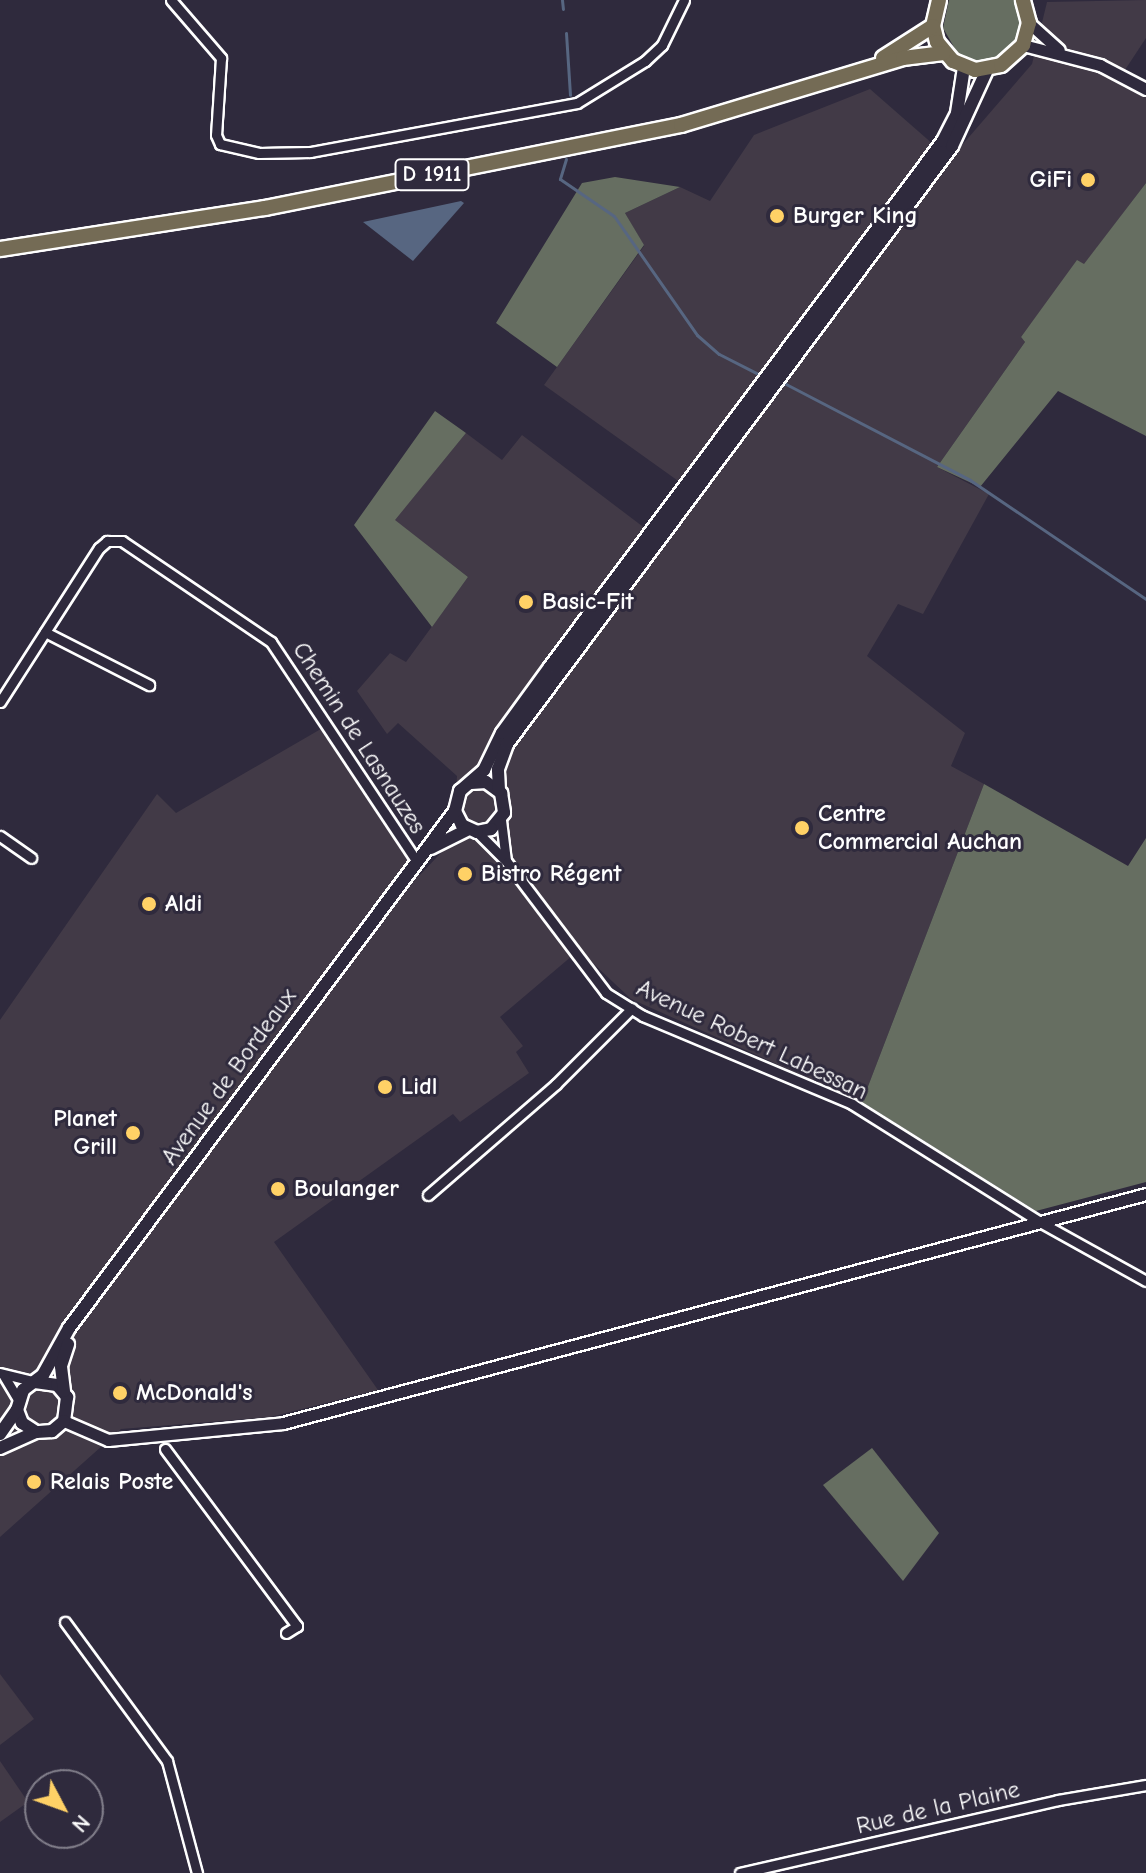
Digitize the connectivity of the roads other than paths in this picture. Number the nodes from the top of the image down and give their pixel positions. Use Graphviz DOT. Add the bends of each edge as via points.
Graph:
graph roads {
  1 [pos="171,0"];
  2 [pos="684,0"];
  3 [pos="1027,2"];
  4 [pos="935,3"];
  5 [pos="1029,23"];
  6 [pos="933,26"];
  7 [pos="1023,45"];
  8 [pos="1060,51"];
  9 [pos="944,53"];
  10 [pos="964,67"];
  11 [pos="987,70"];
  12 [pos="857,71"];
  13 [pos="1146,89"];
  14 [pos="0,249"];
  15 [pos="45,632"];
  16 [pos="149,685"];
  17 [pos="0,702"];
  18 [pos="471,783"];
  19 [pos="499,790"];
  20 [pos="455,811"];
  21 [pos="501,820"];
  22 [pos="473,830"];
  23 [pos="0,836"];
  24 [pos="31,858"];
  25 [pos="416,860"];
  26 [pos="507,862"];
  27 [pos="632,1008"];
  28 [pos="1146,1194"];
  29 [pos="428,1195"];
  30 [pos="1040,1222"];
  31 [pos="1146,1281"];
  32 [pos="78,1321"];
  33 [pos="2,1374"];
  34 [pos="35,1382"];
  35 [pos="65,1395"];
  36 [pos="17,1405"];
  37 [pos="64,1421"];
  38 [pos="36,1432"];
  39 [pos="0,1434"];
  40 [pos="0,1448"];
  41 [pos="165,1449"];
  42 [pos="65,1622"];
  43 [pos="286,1633"];
  44 [pos="1146,1785"];
  45 [pos="197,1873"];
  46 [pos="740,1873"];
  1 -- 2 [label="street" via="221,58 216,135 220,144 259,153 310,152 577,103 645,61 669,34"];
  3 -- 5 [label="main road"];
  4 -- 6 [label="main road"];
  5 -- 7 [label="main road"];
  5 -- 8 [label="street"];
  6 -- 9 [label="main road"];
  6 -- 12 [label="main road, D 1911"];
  7 -- 8 [label="street"];
  7 -- 11 [label="main road" via="1014,57"];
  8 -- 13 [label="street"];
  9 -- 10 [label="main road"];
  9 -- 12 [label="main road, D 1911"];
  10 -- 11 [label="main road"];
  10 -- 18 [label="main road" via="957,113 943,141 550,667"];
  11 -- 19 [label="main road" via="952,146 507,744 498,769"];
  12 -- 14 [label="main road, D 1911" via="681,125 265,208"];
  15 -- 16 [label="street"];
  15 -- 17 [label="street, Chemin de Lasnauzes"];
  15 -- 25 [label="street, Chemin de Lasnauzes" via="99,548 107,541 122,541 271,642"];
  18 -- 19 [label="main road" via="486,782"];
  18 -- 20 [label="main road" via="456,797"];
  19 -- 21 [label="main road" via="505,806"];
  20 -- 22 [label="main road"];
  20 -- 25 [label="main road, Avenue de Bordeaux"];
  21 -- 22 [label="main road"];
  21 -- 26 [label="street, Avenue Robert Labessan"];
  22 -- 25 [label="main road, Avenue de Bordeaux"];
  22 -- 26 [label="street, Avenue Robert Labessan"];
  23 -- 24 [label="street"];
  25 -- 32 [label="main road, Avenue de Bordeaux"];
  26 -- 27 [label="street, Avenue Robert Labessan" via="606,993"];
  27 -- 29 [label="street" via="556,1084"];
  27 -- 30 [label="street, Avenue Robert Labessan" via="852,1104"];
  28 -- 30 [label="street"];
  30 -- 31 [label="street, Avenue Robert Labessan"];
  30 -- 37 [label="street" via="283,1423 108,1440"];
  32 -- 34 [label="main road, Avenue de Bordeaux"];
  32 -- 35 [label="main road, Avenue de Bordeaux" via="61,1366"];
  33 -- 34 [label="street"];
  33 -- 36 [label="street"];
  34 -- 35 [label="main road" via="50,1382"];
  34 -- 36 [label="main road"];
  35 -- 37 [label="main road"];
  36 -- 38 [label="main road" via="22,1423"];
  36 -- 39 [label="main road"];
  37 -- 38 [label="main road" via="52,1431"];
  38 -- 40 [label="main road"];
  41 -- 43 [label="street" via="297,1626"];
  42 -- 45 [label="street" via="167,1761"];
  44 -- 46 [label="street, Rue de la Plaine"];
}
